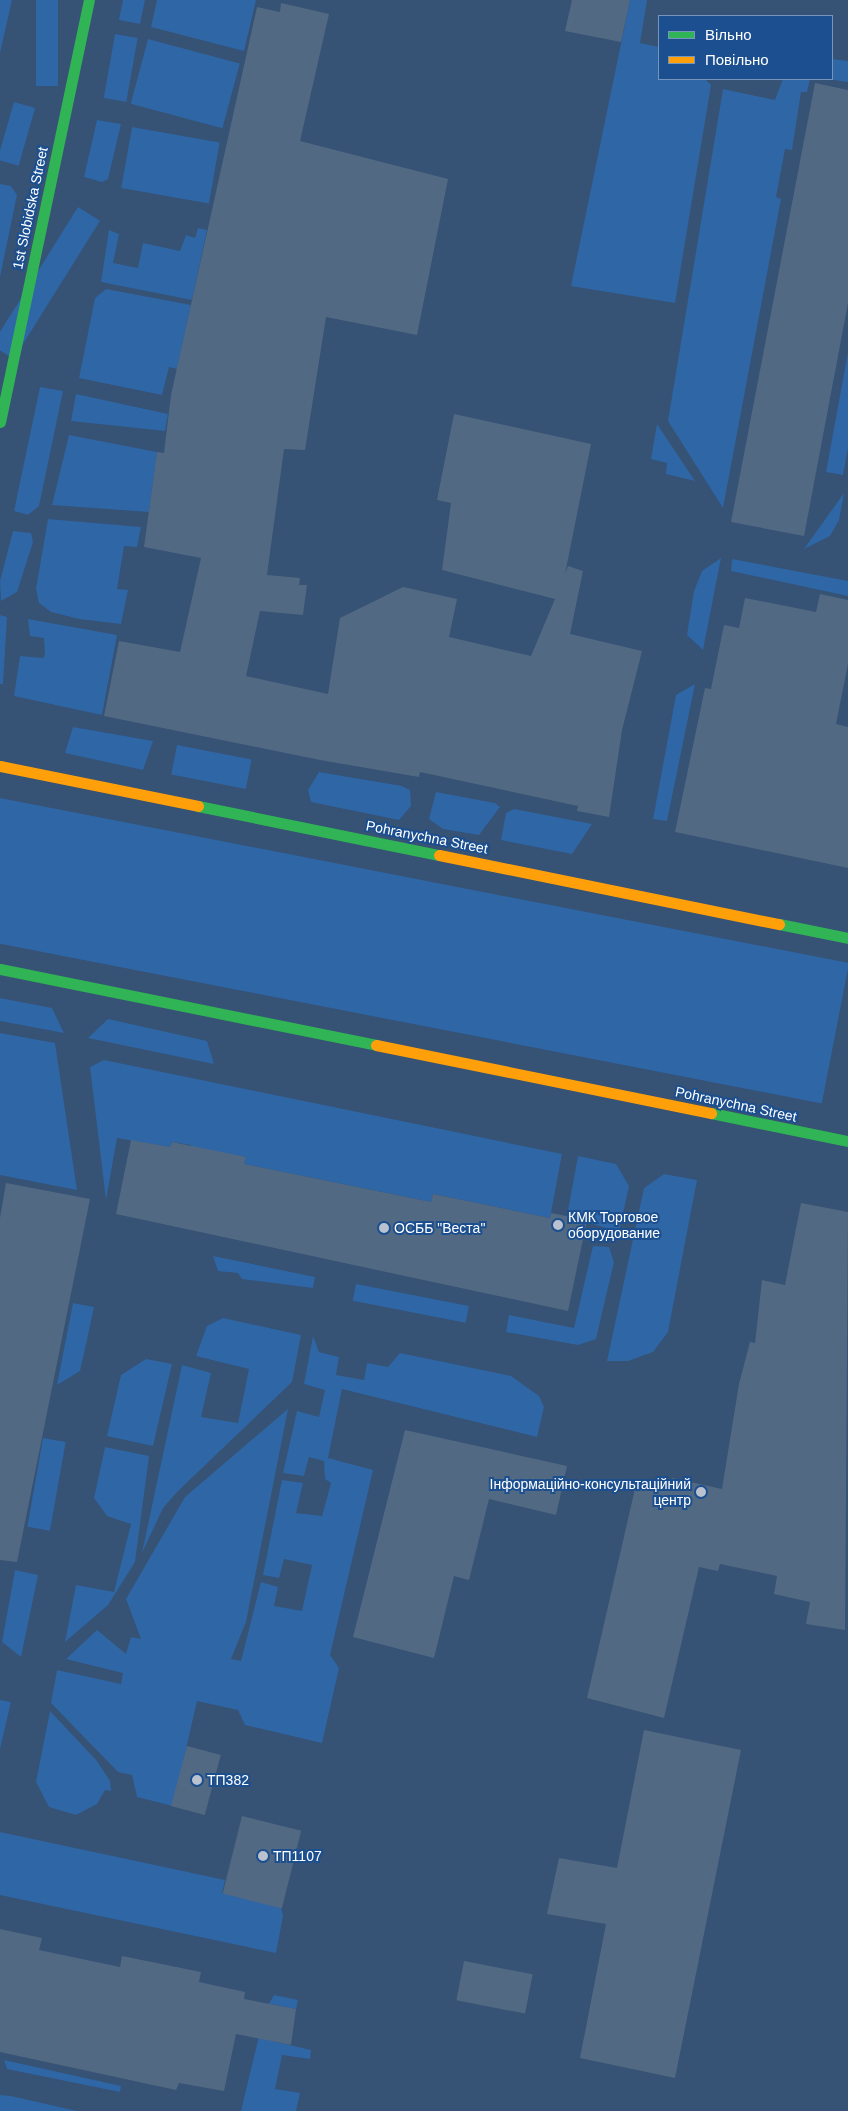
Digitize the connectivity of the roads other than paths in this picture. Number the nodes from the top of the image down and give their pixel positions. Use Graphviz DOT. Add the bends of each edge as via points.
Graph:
graph roads {
  1 [pos="89,0"];
  2 [pos="0,422"];
  3 [pos="0,766"];
  4 [pos="848,938"];
  5 [pos="0,969"];
  6 [pos="848,1141"];
  1 -- 2 [label="main road, 1st Slobidska Street"];
  3 -- 4 [label="main road, Pohranychna Street"];
  5 -- 6 [label="main road, Pohranychna Street"];
}
